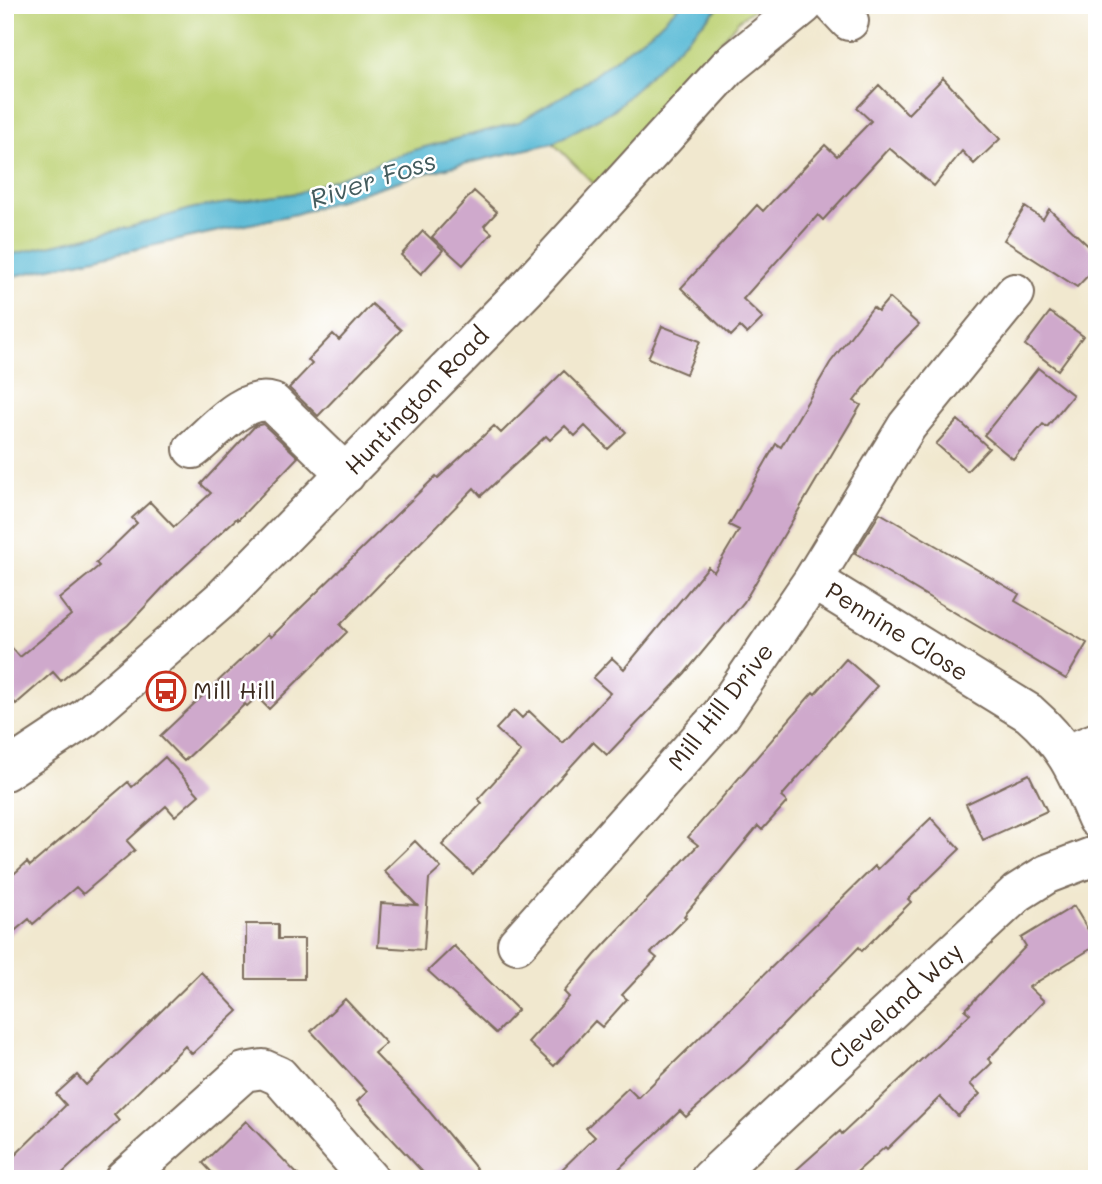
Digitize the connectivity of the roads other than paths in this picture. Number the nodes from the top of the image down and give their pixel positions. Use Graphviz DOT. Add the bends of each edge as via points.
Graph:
graph roads {
  1 [pos="804,5"];
  2 [pos="1015,293"];
  3 [pos="193,449"];
  4 [pos="346,474"];
  5 [pos="813,580"];
  6 [pos="1082,748"];
  7 [pos="5,771"];
  8 [pos="1097,818"];
  9 [pos="1097,855"];
  10 [pos="516,942"];
  11 [pos="124,1179"];
  12 [pos="369,1179"];
  13 [pos="710,1179"];
  1 -- 4 [label="street, Huntington Road" via="728,67 526,289"];
  2 -- 5 [label="street, Pennine Close" via="907,426"];
  3 -- 4 [label="street" via="249,403 267,401"];
  4 -- 7 [label="street, Huntington Road" via="223,598 163,651 85,718"];
  5 -- 6 [label="street, Pennine Close"];
  5 -- 10 [label="street, Mill Hill Drive" via="721,715"];
  6 -- 8 [label="street, Pennine Close"];
  9 -- 13 [label="street, Cleveland Way" via="1047,874 1017,893"];
  11 -- 12 [label="street" via="244,1072 263,1069 279,1076"];
}
